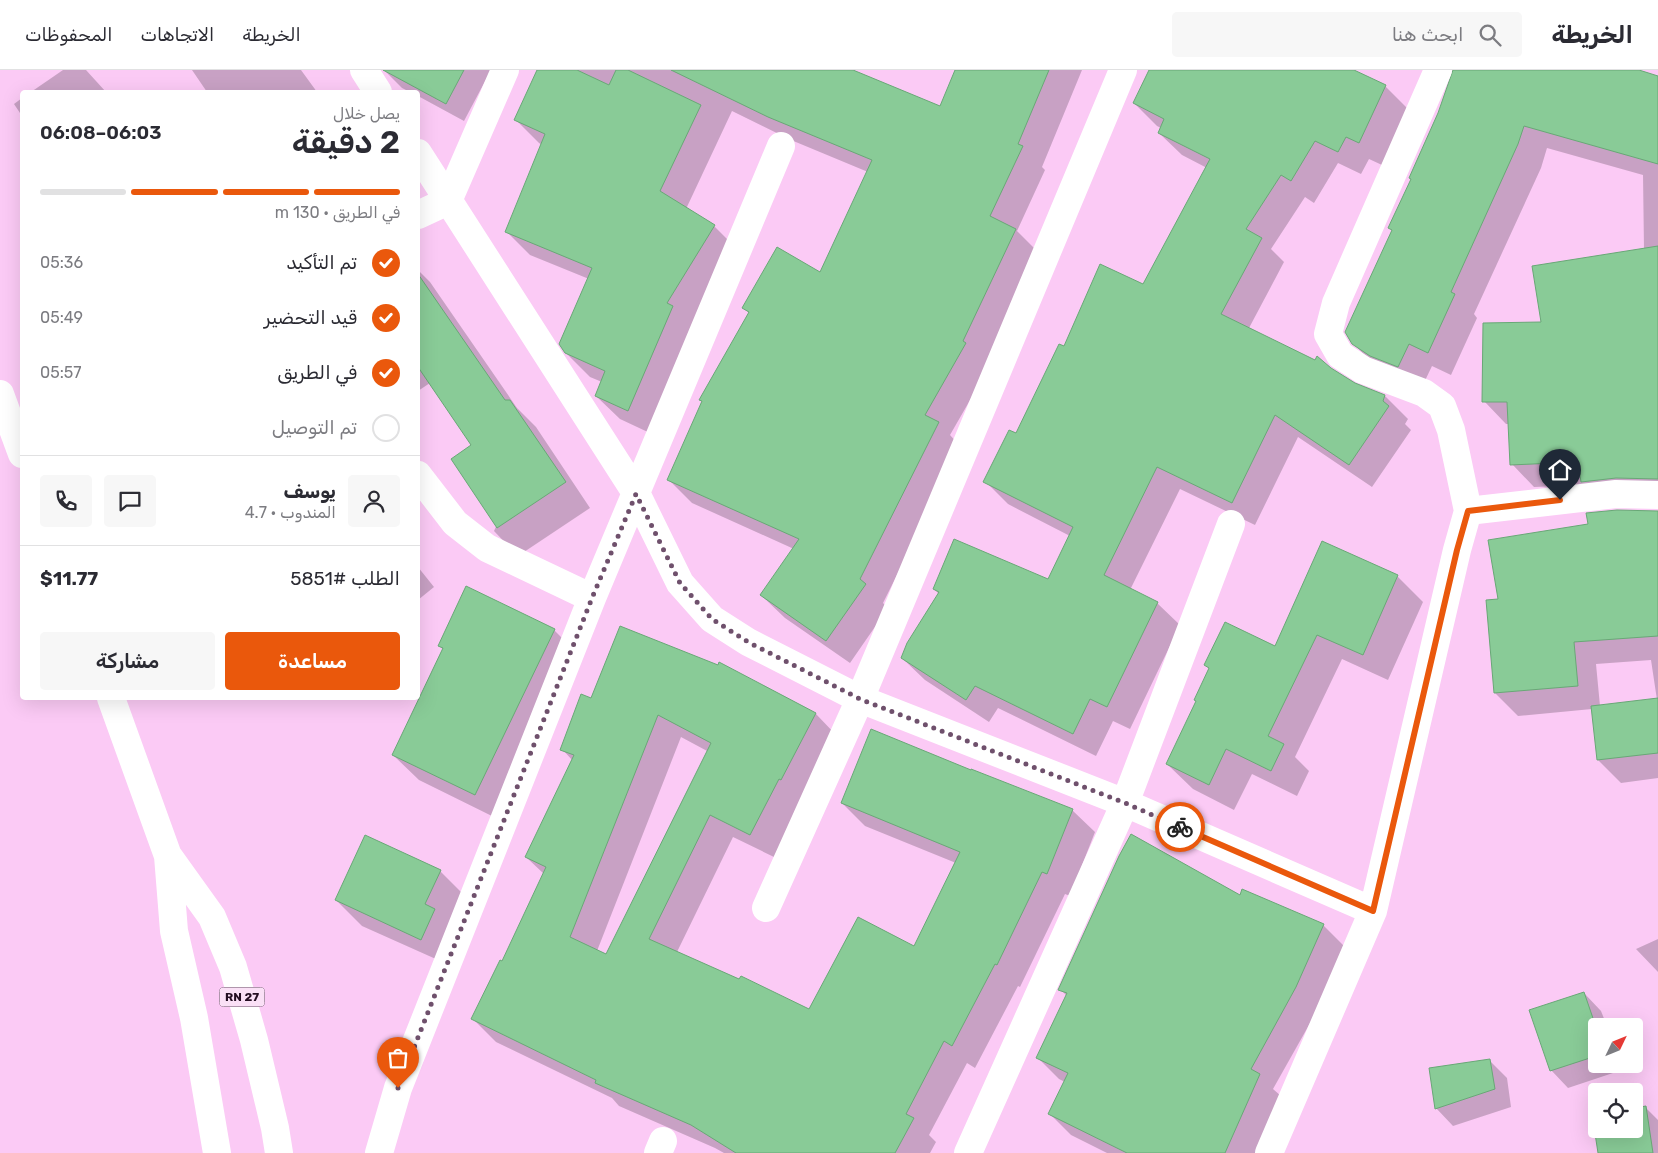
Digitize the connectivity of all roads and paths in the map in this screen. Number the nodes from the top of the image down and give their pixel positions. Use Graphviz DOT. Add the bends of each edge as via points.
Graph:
graph roads {
  1 [pos="364,70"];
  2 [pos="505,70"];
  3 [pos="1123,70"];
  4 [pos="1438,70"];
  5 [pos="377,90"];
  6 [pos="781,146"];
  7 [pos="420,156"];
  8 [pos="448,200"];
  9 [pos="420,214"];
  10 [pos="0,394"];
  11 [pos="20,449"];
  12 [pos="420,478"];
  13 [pos="636,494"];
  14 [pos="1658,495"];
  15 [pos="1468,511"];
  16 [pos="1230,524"];
  17 [pos="592,598"];
  18 [pos="860,699"];
  19 [pos="112,700"];
  20 [pos="1125,803"];
  21 [pos="168,856"];
  22 [pos="766,908"];
  23 [pos="1373,911"];
  24 [pos="217,1153"];
  25 [pos="279,1153"];
  26 [pos="379,1153"];
  27 [pos="968,1153"];
  28 [pos="1269,1153"];
  1 -- 5 [label="street"];
  2 -- 8 [label="street"];
  3 -- 18 [label="street"];
  4 -- 15 [label="street" via="1336,303 1328,334 1340,356 1363,370 1424,392 1442,406 1451,430"];
  6 -- 13 [label="street"];
  7 -- 8 [label="street"];
  8 -- 9 [label="street"];
  8 -- 13 [label="street"];
  10 -- 11 [label="street"];
  12 -- 17 [label="street" via="455,523 487,548"];
  13 -- 17 [label="street"];
  13 -- 18 [label="street" via="680,583 712,619 748,642"];
  14 -- 15 [label="street" via="1616,494"];
  15 -- 23 [label="street"];
  16 -- 20 [label="street"];
  17 -- 26 [label="street" via="398,1088"];
  18 -- 20 [label="street"];
  18 -- 22 [label="street"];
  19 -- 21 [label="street, RN 27"];
  20 -- 23 [label="street"];
  20 -- 27 [label="street"];
  21 -- 24 [label="street, RN 27" via="174,931 196,1027"];
  21 -- 25 [label="street, RN 27" via="212,918 233,967 254,1040"];
  23 -- 28 [label="street"];
}
